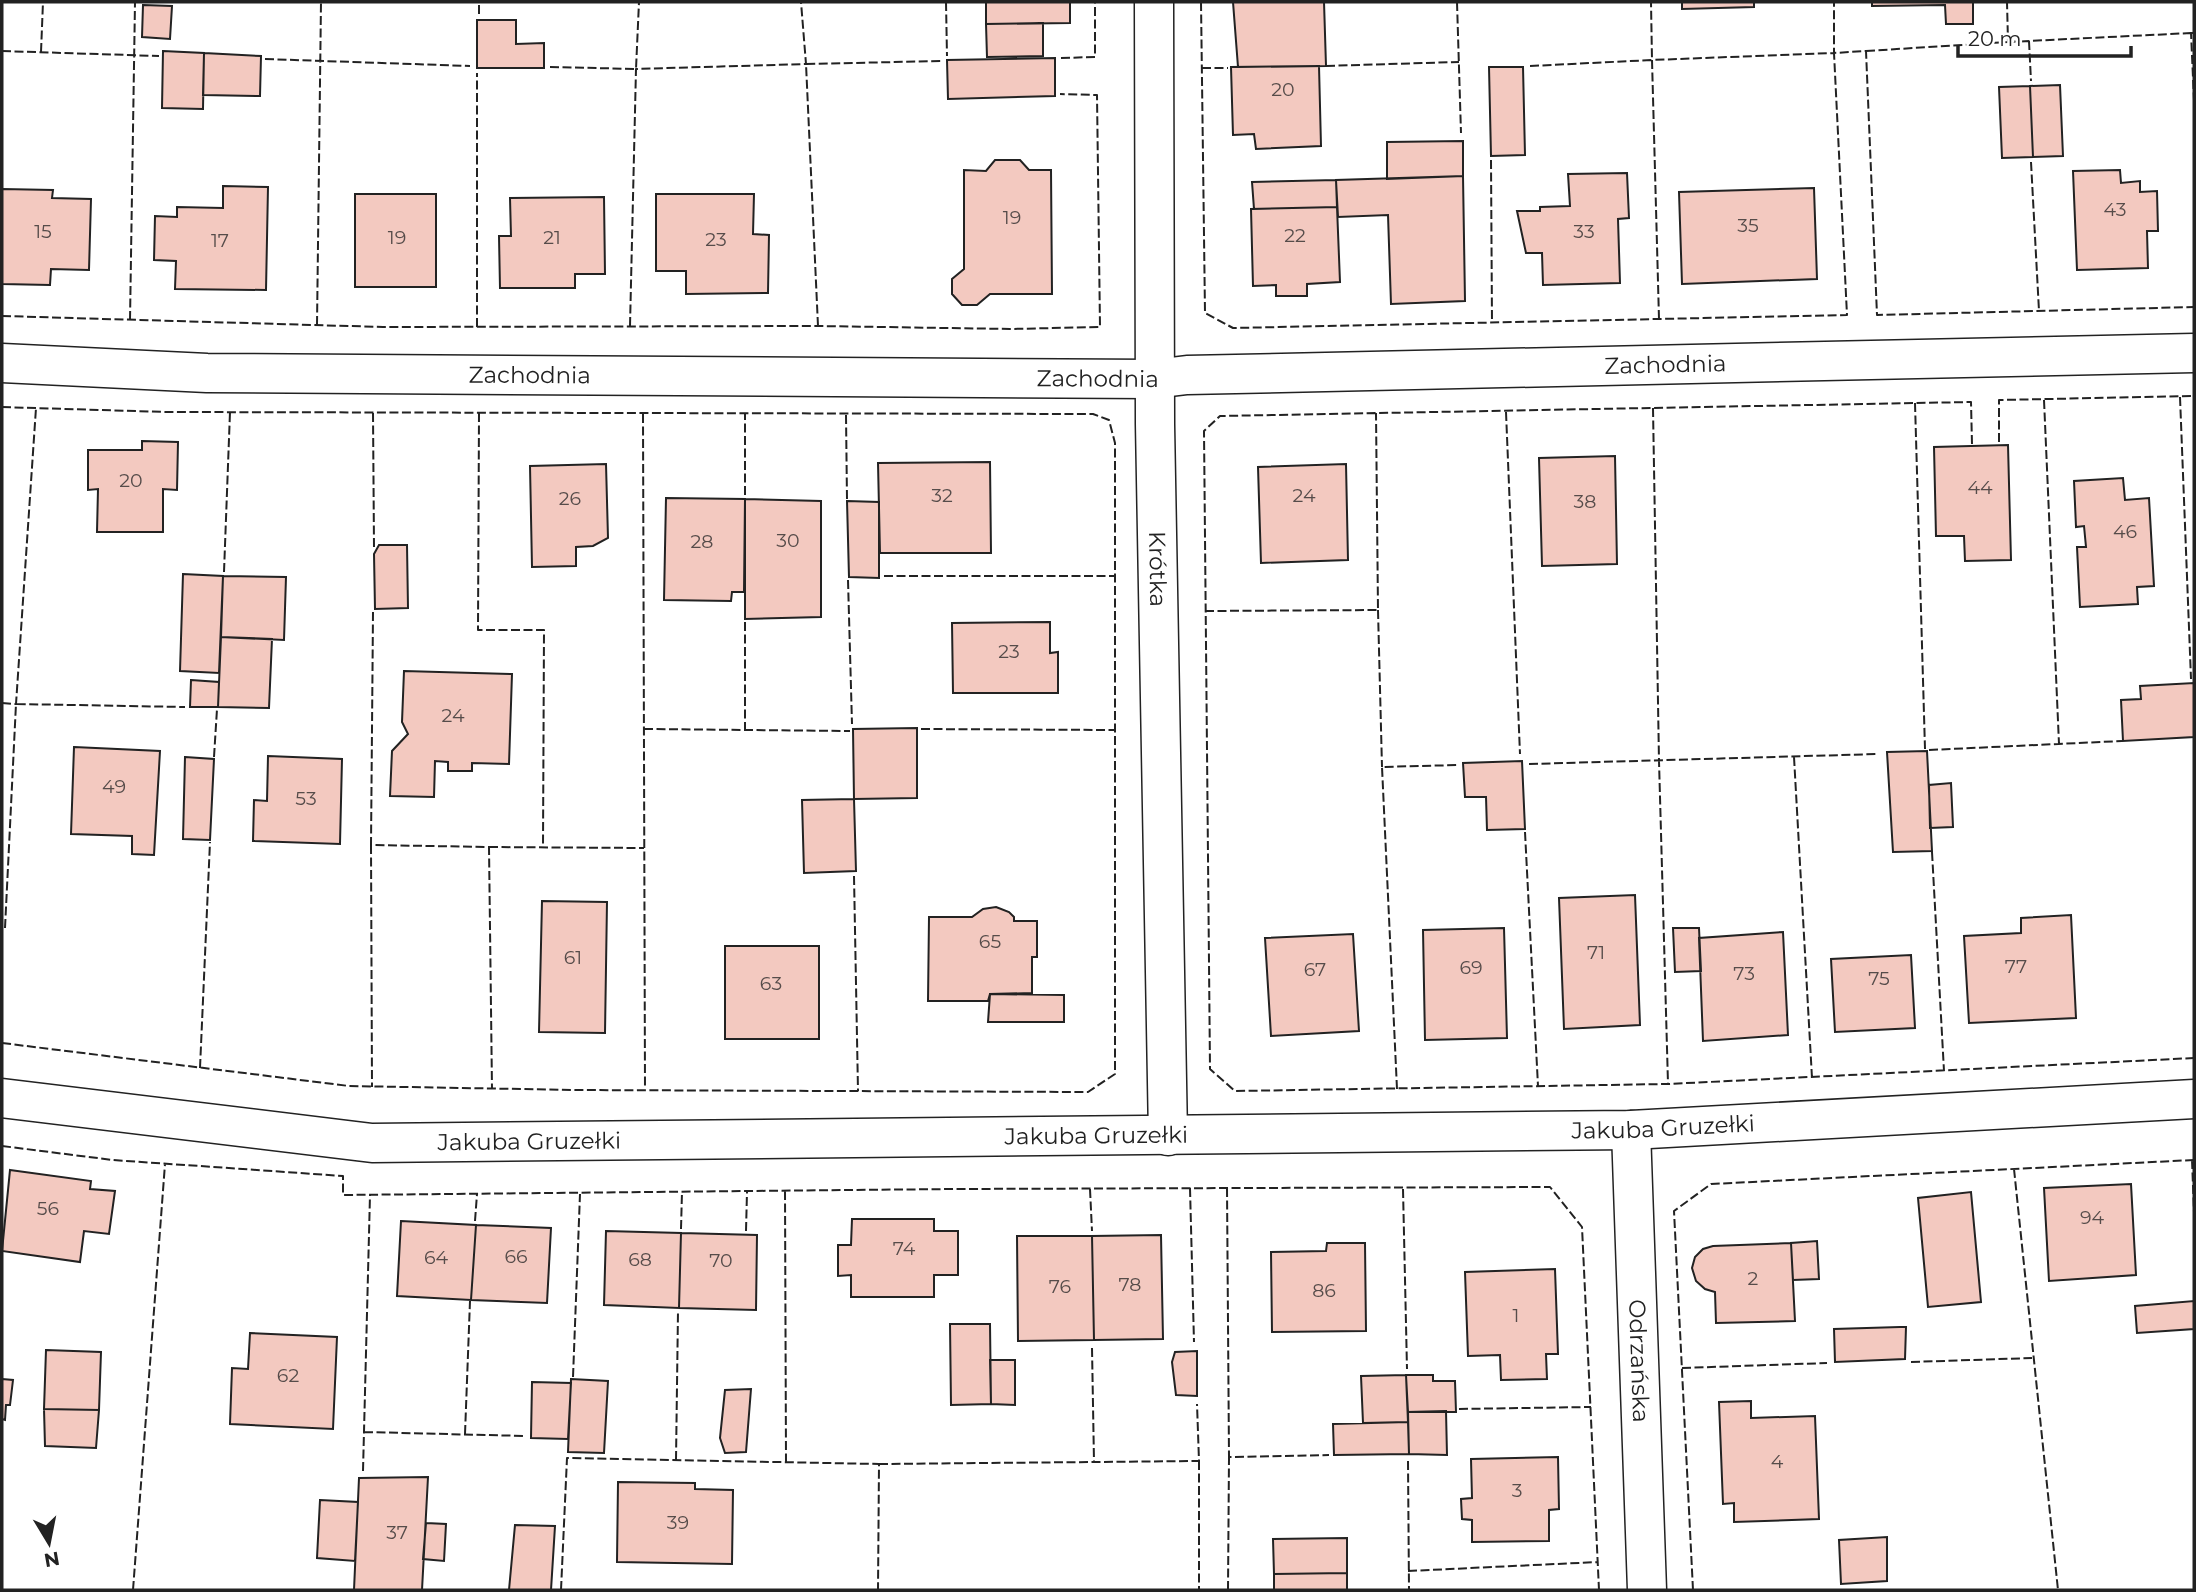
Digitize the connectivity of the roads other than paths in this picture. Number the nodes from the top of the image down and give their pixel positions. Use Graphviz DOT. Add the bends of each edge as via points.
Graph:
graph roads {
  1 [pos="1154,2"];
  2 [pos="2194,353"];
  3 [pos="2,363"];
  4 [pos="1154,379"];
  5 [pos="2,1098"];
  6 [pos="2194,1099"];
  7 [pos="1631,1130"];
  8 [pos="1168,1136"];
  9 [pos="1647,1590"];
  1 -- 4 [label="street, Krótka"];
  2 -- 4 [label="street, Zachodnia" via="1201,374"];
  3 -- 4 [label="street, Zachodnia" via="207,373"];
  4 -- 8 [label="street, Krótka"];
  5 -- 8 [label="street, Jakuba Gruzełki" via="372,1143"];
  6 -- 7 [label="street, Jakuba Gruzełki"];
  7 -- 8 [label="street, Jakuba Gruzełki"];
  7 -- 9 [label="street, Odrzańska"];
}
